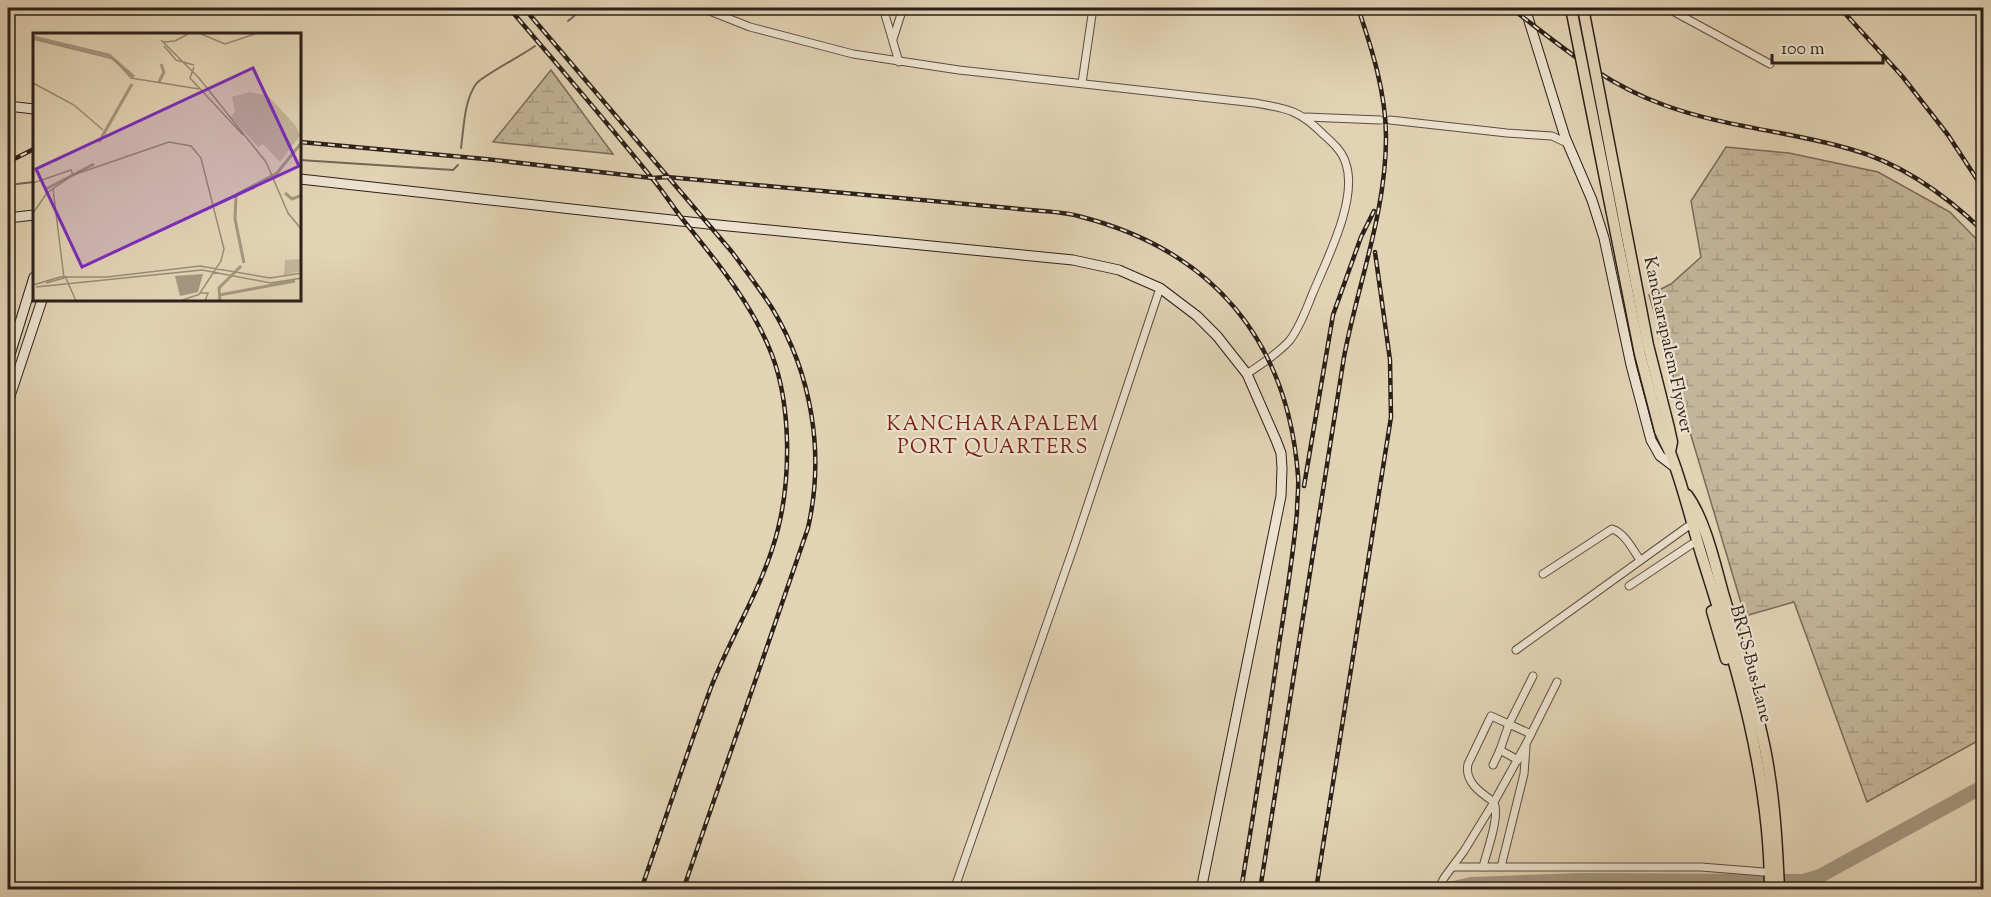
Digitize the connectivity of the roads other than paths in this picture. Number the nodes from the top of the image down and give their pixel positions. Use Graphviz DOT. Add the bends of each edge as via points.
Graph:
graph roads {
  1 [pos="702,8"];
  2 [pos="883,8"];
  3 [pos="903,8"];
  4 [pos="1092,8"];
  5 [pos="1525,8"];
  6 [pos="1571,8"];
  7 [pos="1583,8"];
  8 [pos="1667,8"];
  9 [pos="893,39"];
  10 [pos="899,62"];
  11 [pos="1770,64"];
  12 [pos="1082,83"];
  13 [pos="8,106"];
  14 [pos="33,109"];
  15 [pos="1306,117"];
  16 [pos="1380,120"];
  17 [pos="1390,120"];
  18 [pos="1562,126"];
  19 [pos="1551,136"];
  20 [pos="1567,143"];
  21 [pos="302,179"];
  22 [pos="33,215"];
  23 [pos="8,218"];
  24 [pos="33,281"];
  25 [pos="1160,288"];
  26 [pos="41,302"];
  27 [pos="8,361"];
  28 [pos="1247,374"];
  29 [pos="11,379"];
  30 [pos="8,402"];
  31 [pos="1665,429"];
  32 [pos="1670,452"];
  33 [pos="1676,468"];
  34 [pos="1682,487"];
  35 [pos="1687,527"];
  36 [pos="1692,544"];
  37 [pos="1648,555"];
  38 [pos="1640,560"];
  39 [pos="1656,567"];
  40 [pos="1543,574"];
  41 [pos="1629,586"];
  42 [pos="1516,650"];
  43 [pos="1533,676"];
  44 [pos="1557,682"];
  45 [pos="1509,724"];
  46 [pos="1532,734"];
  47 [pos="1526,744"];
  48 [pos="1500,750"];
  49 [pos="1518,760"];
  50 [pos="1493,765"];
  51 [pos="1494,802"];
  52 [pos="1453,867"];
  53 [pos="1483,867"];
  54 [pos="1501,867"];
  55 [pos="1770,872"];
  56 [pos="1771,888"];
  57 [pos="954,890"];
  58 [pos="1201,890"];
  59 [pos="1438,890"];
  1 -- 10 [label="street" via="776,35"];
  2 -- 9 [label="street"];
  3 -- 9 [label="street"];
  4 -- 12 [label="street"];
  5 -- 18 [label="street"];
  6 -- 31 [label="main road, Kancharapalem Flyover, bridge" via="1640,354"];
  7 -- 31 [label="main road, Kancharapalem Flyover, bridge"];
  8 -- 11 [label="street"];
  9 -- 10 [label="street"];
  10 -- 12 [label="street"];
  12 -- 15 [label="street" via="1256,103"];
  13 -- 14 [label="street"];
  15 -- 16 [label="street"];
  15 -- 28 [label="street" via="1346,161 1349,173 1345,207 1332,249 1296,331 1282,349"];
  17 -- 19 [label="street"];
  18 -- 19 [label="street"];
  18 -- 20 [label="street"];
  19 -- 20 [label="street"];
  20 -- 33 [label="street" via="1605,238 1651,440 1660,456"];
  21 -- 25 [label="street" via="1062,258 1119,270"];
  22 -- 23 [label="street"];
  24 -- 27 [label="street"];
  25 -- 28 [label="street" via="1197,316"];
  25 -- 57 [label="street"];
  26 -- 29 [label="street"];
  28 -- 58 [label="street" via="1281,453 1281,496"];
  29 -- 30 [label="street"];
  31 -- 32 [label="main road, Kancharapalem Flyover"];
  32 -- 33 [label="main road, BRTS Bus Lane"];
  33 -- 34 [label="main road, BRTS Bus Lane"];
  34 -- 35 [label="main road"];
  34 -- 55 [label="main road, BRTS Bus Lane" via="1742,694 1761,787"];
  35 -- 36 [label="main road"];
  35 -- 37 [label="street"];
  36 -- 39 [label="street"];
  36 -- 55 [label="main road" via="1740,710"];
  37 -- 38 [label="street"];
  37 -- 39 [label="street"];
  38 -- 40 [label="street" via="1619,532 1612,529"];
  38 -- 42 [label="street"];
  39 -- 41 [label="street"];
  43 -- 45 [label="street"];
  44 -- 46 [label="street"];
  45 -- 46 [label="street"];
  45 -- 48 [label="street"];
  45 -- 51 [label="street" via="1494,716 1489,719 1467,769 1473,785"];
  46 -- 47 [label="street"];
  47 -- 49 [label="street"];
  47 -- 54 [label="street" via="1524,774"];
  48 -- 49 [label="street"];
  48 -- 50 [label="street"];
  49 -- 51 [label="street"];
  51 -- 52 [label="street"];
  51 -- 53 [label="street" via="1495,820"];
  52 -- 53 [label="street"];
  52 -- 59 [label="street"];
  53 -- 54 [label="street"];
  54 -- 55 [label="street" via="1701,867"];
  55 -- 56 [label="main road"];
}
